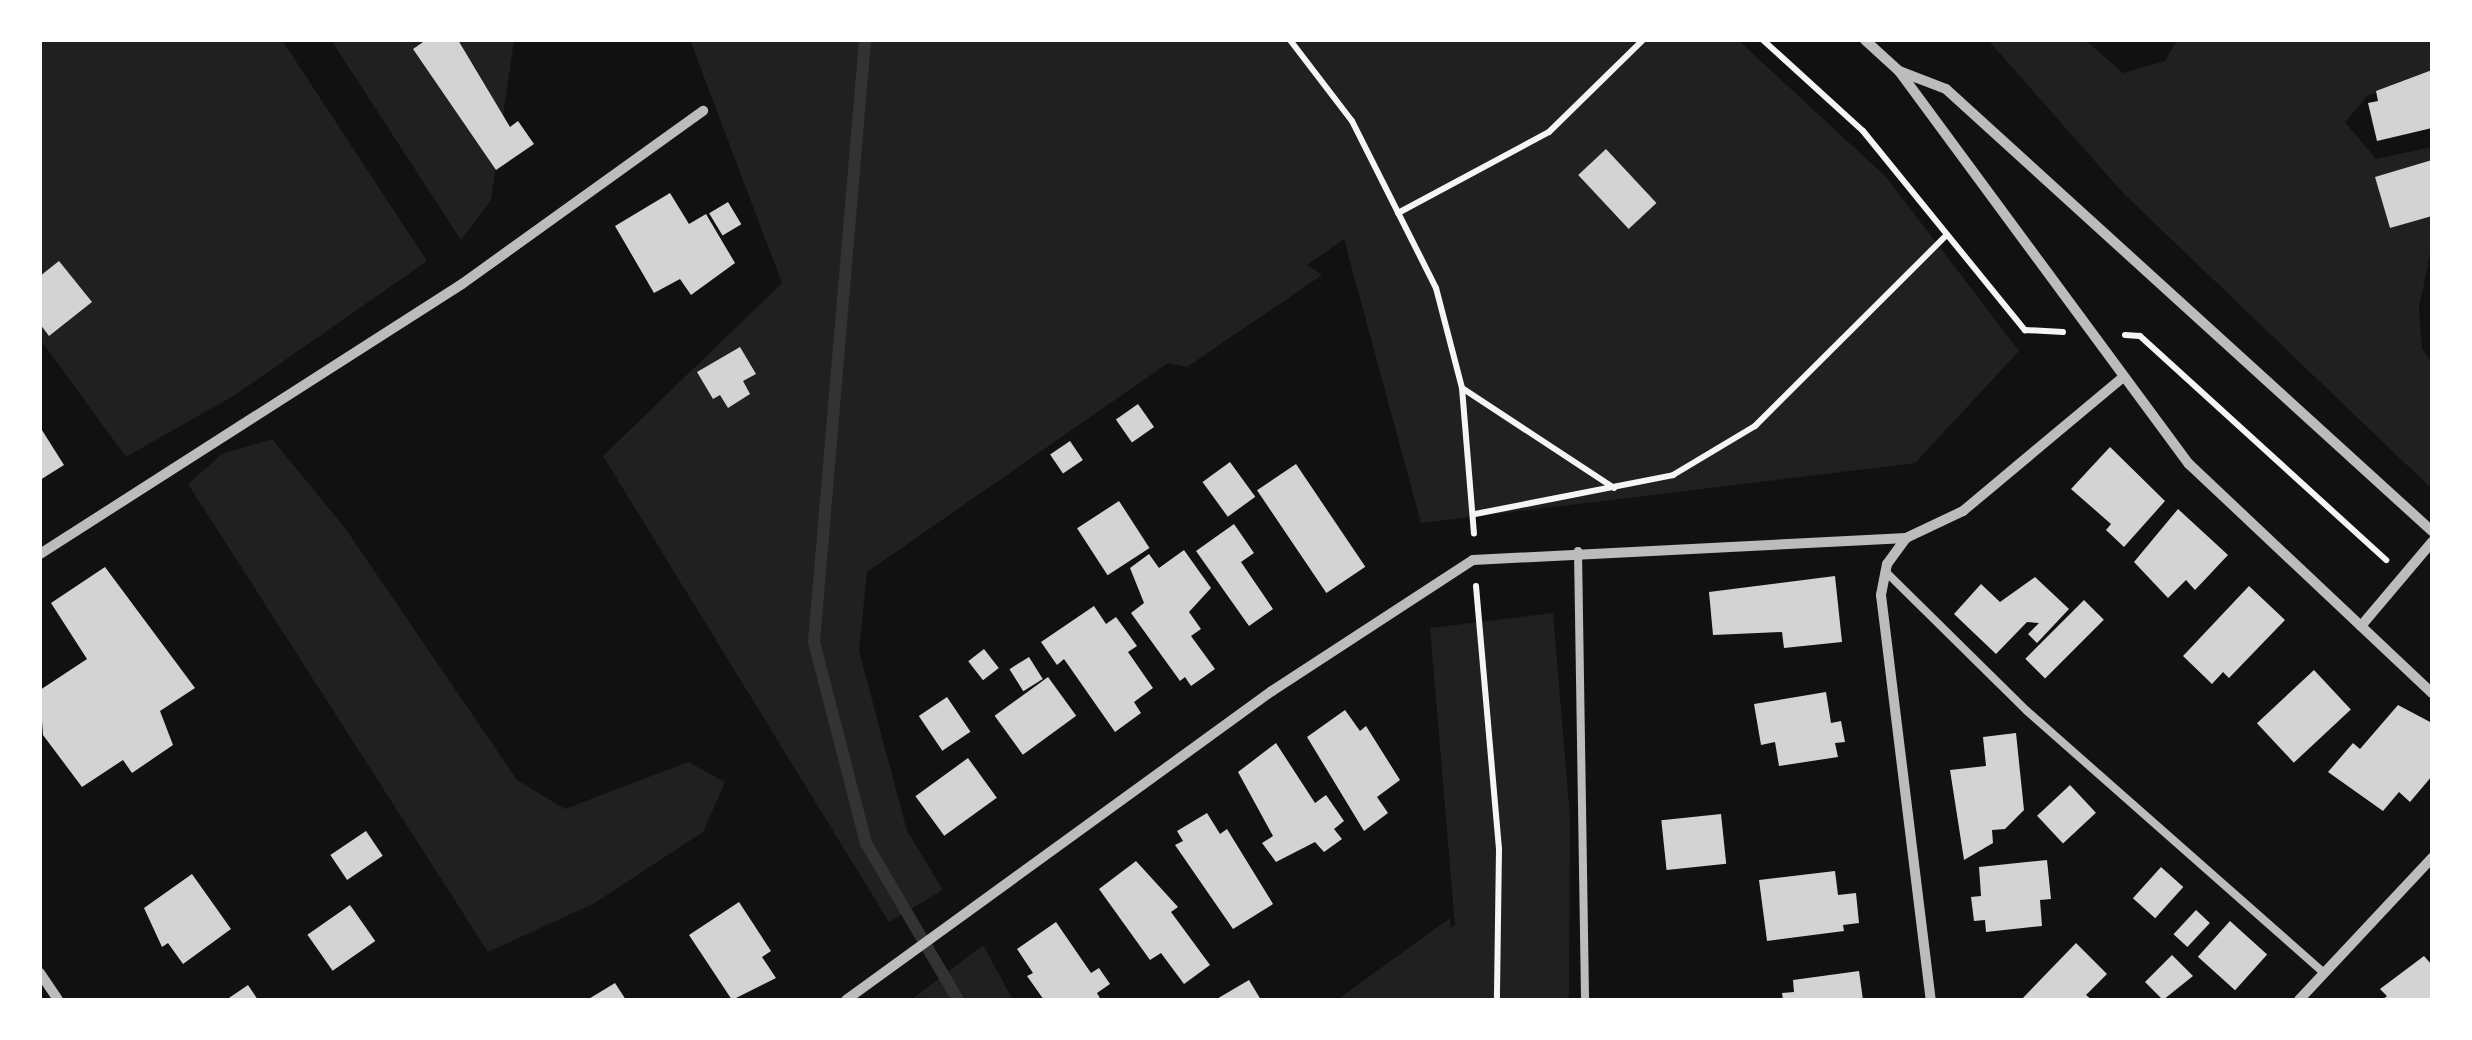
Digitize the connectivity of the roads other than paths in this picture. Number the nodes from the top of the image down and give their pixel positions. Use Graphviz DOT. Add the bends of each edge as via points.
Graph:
graph roads {
  1 [pos="1865,40"];
  2 [pos="1899,70"];
  3 [pos="703,111"];
  4 [pos="2122,378"];
  5 [pos="2432,531"];
  6 [pos="1906,538"];
  7 [pos="2432,542"];
  8 [pos="1578,551"];
  9 [pos="40,554"];
  10 [pos="1885,570"];
  11 [pos="2361,626"];
  12 [pos="2432,693"];
  13 [pos="2432,858"];
  14 [pos="40,973"];
  15 [pos="2324,973"];
  16 [pos="58,1000"];
  17 [pos="846,1000"];
  18 [pos="1585,1000"];
  19 [pos="1932,1000"];
  20 [pos="2300,1000"];
  1 -- 2 [label="street"];
  2 -- 4 [label="street"];
  2 -- 5 [label="street" via="1946,89"];
  3 -- 9 [label="street" via="462,284"];
  4 -- 6 [label="street" via="1964,511"];
  4 -- 11 [label="street" via="2188,464"];
  6 -- 8 [label="street"];
  6 -- 10 [label="street"];
  7 -- 11 [label="street"];
  8 -- 17 [label="street" via="1473,560 1272,690"];
  8 -- 18 [label="lane"];
  10 -- 15 [label="lane" via="2027,711"];
  10 -- 19 [label="street" via="1881,595"];
  11 -- 12 [label="street"];
  13 -- 15 [label="street"];
  14 -- 16 [label="street"];
  15 -- 20 [label="street"];
}
